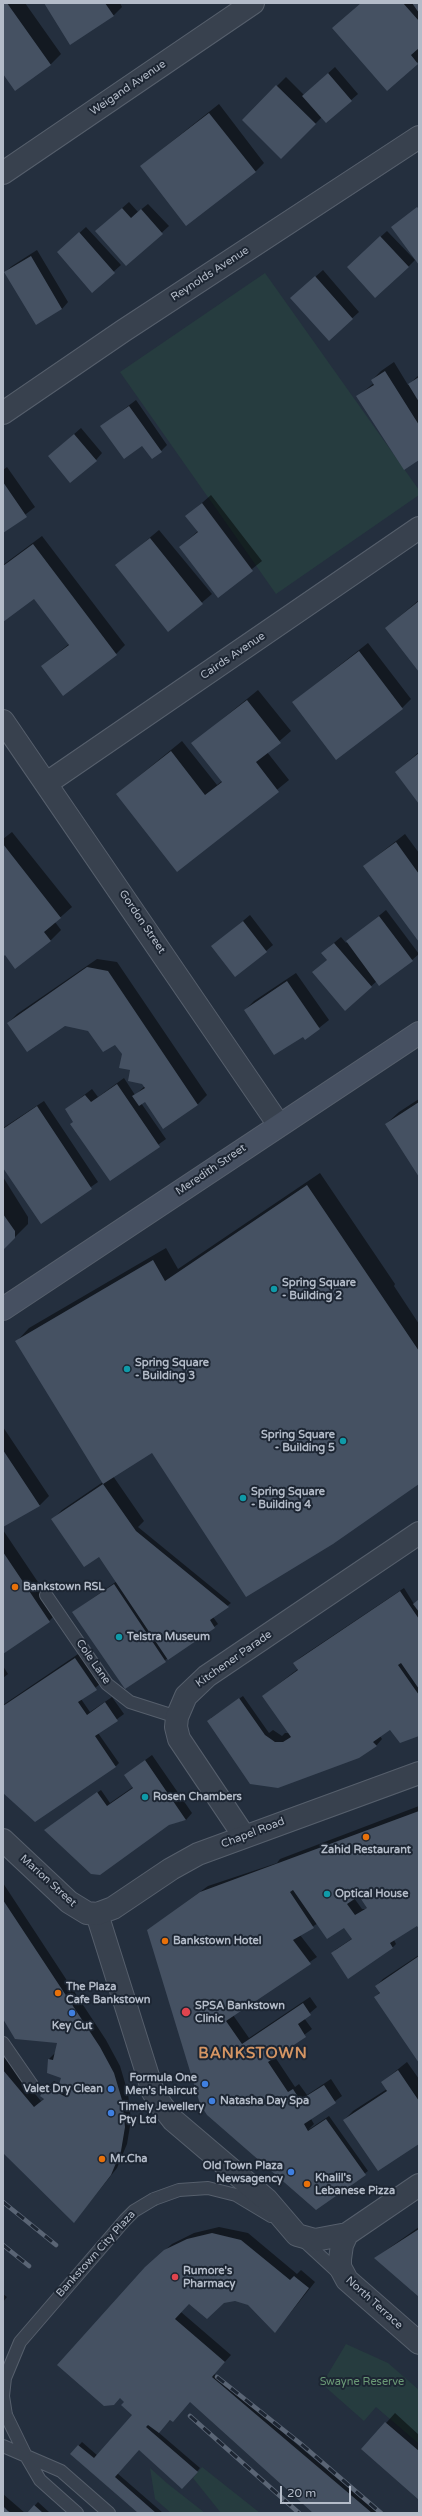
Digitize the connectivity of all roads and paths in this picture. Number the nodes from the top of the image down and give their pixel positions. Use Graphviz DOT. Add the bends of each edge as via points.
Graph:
graph roads {
  1 [pos="253,3"];
  2 [pos="419,137"];
  3 [pos="3,173"];
  4 [pos="3,414"];
  5 [pos="419,528"];
  6 [pos="3,721"];
  7 [pos="47,783"];
  8 [pos="419,1033"];
  9 [pos="279,1125"];
  10 [pos="3,1309"];
  11 [pos="419,1533"];
  12 [pos="46,1595"];
  13 [pos="177,1717"];
  14 [pos="419,1773"];
  15 [pos="244,1836"];
  16 [pos="3,1840"];
  17 [pos="96,1914"];
  18 [pos="3,2043"];
  19 [pos="32,2085"];
  20 [pos="419,2185"];
  21 [pos="347,2234"];
  22 [pos="297,2235"];
  23 [pos="347,2280"];
  24 [pos="419,2343"];
  25 [pos="3,2446"];
  26 [pos="26,2456"];
  27 [pos="78,2513"];
  28 [pos="109,2513"];
  1 -- 3 [label="street, Weigand Avenue"];
  2 -- 4 [label="street, Reynolds Avenue" via="123,331"];
  5 -- 7 [label="street, Cairds Avenue"];
  6 -- 7 [label="street, Gordon Street"];
  7 -- 9 [label="street, Gordon Street"];
  8 -- 9 [label="main road, Meredith Street"];
  9 -- 10 [label="main road, Meredith Street"];
  11 -- 13 [label="street, Kitchener Parade" via="207,1676 186,1696"];
  12 -- 13 [label="lane, Cole Lane" via="107,1684 130,1702"];
  13 -- 15 [label="street" via="176,1726 183,1746"];
  14 -- 15 [label="street, Chapel Road"];
  15 -- 17 [label="street, Chapel Road" via="185,1860 114,1908"];
  16 -- 17 [label="street, Marion Street" via="69,1902 87,1913"];
  17 -- 22 [label="street" via="153,2092 173,2120 267,2200"];
  18 -- 19 [label="lane"];
  20 -- 21 [label="street"];
  21 -- 22 [label="street, Bankstown City Plaza" via="315,2240"];
  21 -- 23 [label="street, North Terrace" via="342,2246 340,2267"];
  22 -- 23 [label="lane"];
  22 -- 26 [label="lane, Bankstown City Plaza, bridge" via="249,2201 222,2190 179,2190 154,2199 134,2211 20,2342 5,2378 4,2396 6,2415"];
  23 -- 24 [label="street, North Terrace"];
  25 -- 26 [label="lane"];
  26 -- 27 [label="lane, Bankstown City Plaza" via="40,2480"];
  26 -- 28 [label="lane" via="61,2472"];
}
